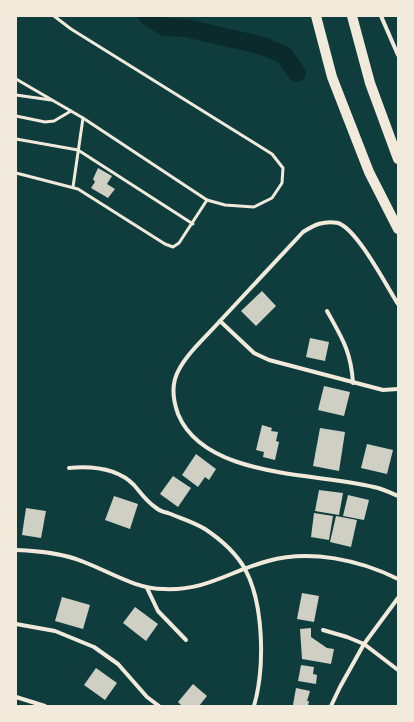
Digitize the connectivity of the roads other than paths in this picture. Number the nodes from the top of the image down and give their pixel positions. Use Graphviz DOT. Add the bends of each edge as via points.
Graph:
graph roads {
  1 [pos="54,16"];
  2 [pos="316,16"];
  3 [pos="352,16"];
  4 [pos="381,16"];
  5 [pos="398,55"];
  6 [pos="16,79"];
  7 [pos="16,95"];
  8 [pos="53,100"];
  9 [pos="71,111"];
  10 [pos="16,116"];
  11 [pos="83,118"];
  12 [pos="16,139"];
  13 [pos="78,150"];
  14 [pos="398,159"];
  15 [pos="16,173"];
  16 [pos="73,187"];
  17 [pos="207,200"];
  18 [pos="193,224"];
  19 [pos="398,229"];
  20 [pos="398,304"];
  21 [pos="327,311"];
  22 [pos="220,321"];
  23 [pos="353,382"];
  24 [pos="398,389"];
  25 [pos="68,468"];
  26 [pos="398,496"];
  27 [pos="16,550"];
  28 [pos="245,569"];
  29 [pos="398,579"];
  30 [pos="147,588"];
  31 [pos="398,598"];
  32 [pos="16,624"];
  33 [pos="323,630"];
  34 [pos="186,640"];
  35 [pos="364,644"];
  36 [pos="398,670"];
  37 [pos="16,697"];
  38 [pos="45,706"];
  39 [pos="159,706"];
  40 [pos="254,706"];
  41 [pos="331,706"];
  1 -- 17 [label="lane" via="272,154 283,168 282,183 272,198 254,207 225,205"];
  2 -- 19 [label="highway" via="332,77 368,172"];
  3 -- 14 [label="highway" via="370,83"];
  4 -- 5 [label="street"];
  6 -- 8 [label="lane"];
  7 -- 8 [label="lane"];
  8 -- 9 [label="lane"];
  9 -- 10 [label="lane" via="54,121 45,122"];
  9 -- 11 [label="lane"];
  11 -- 13 [label="lane"];
  11 -- 17 [label="lane"];
  12 -- 13 [label="lane"];
  13 -- 16 [label="lane"];
  13 -- 18 [label="lane"];
  15 -- 16 [label="lane"];
  16 -- 18 [label="lane" via="169,246 176,246"];
  17 -- 18 [label="lane"];
  20 -- 22 [label="street" via="349,230 327,222 315,224 303,232"];
  21 -- 23 [label="street" via="348,352"];
  22 -- 23 [label="street" via="254,354"];
  22 -- 26 [label="street" via="189,355 175,378 175,406 181,421 192,436 209,449 245,464 378,488"];
  23 -- 24 [label="street" via="383,390"];
  25 -- 28 [label="street" via="84,466 122,476 156,509 202,528 223,542"];
  27 -- 30 [label="street" via="45,552 78,560"];
  28 -- 29 [label="street" via="269,560 309,556 359,564"];
  28 -- 30 [label="street" via="190,588"];
  28 -- 40 [label="street" via="256,599 260,623 261,665"];
  30 -- 34 [label="street" via="158,611"];
  31 -- 35 [label="street"];
  32 -- 39 [label="street" via="55,631 94,647 118,664"];
  33 -- 35 [label="street"];
  35 -- 36 [label="street"];
  35 -- 41 [label="street"];
  37 -- 38 [label="street"];
}
